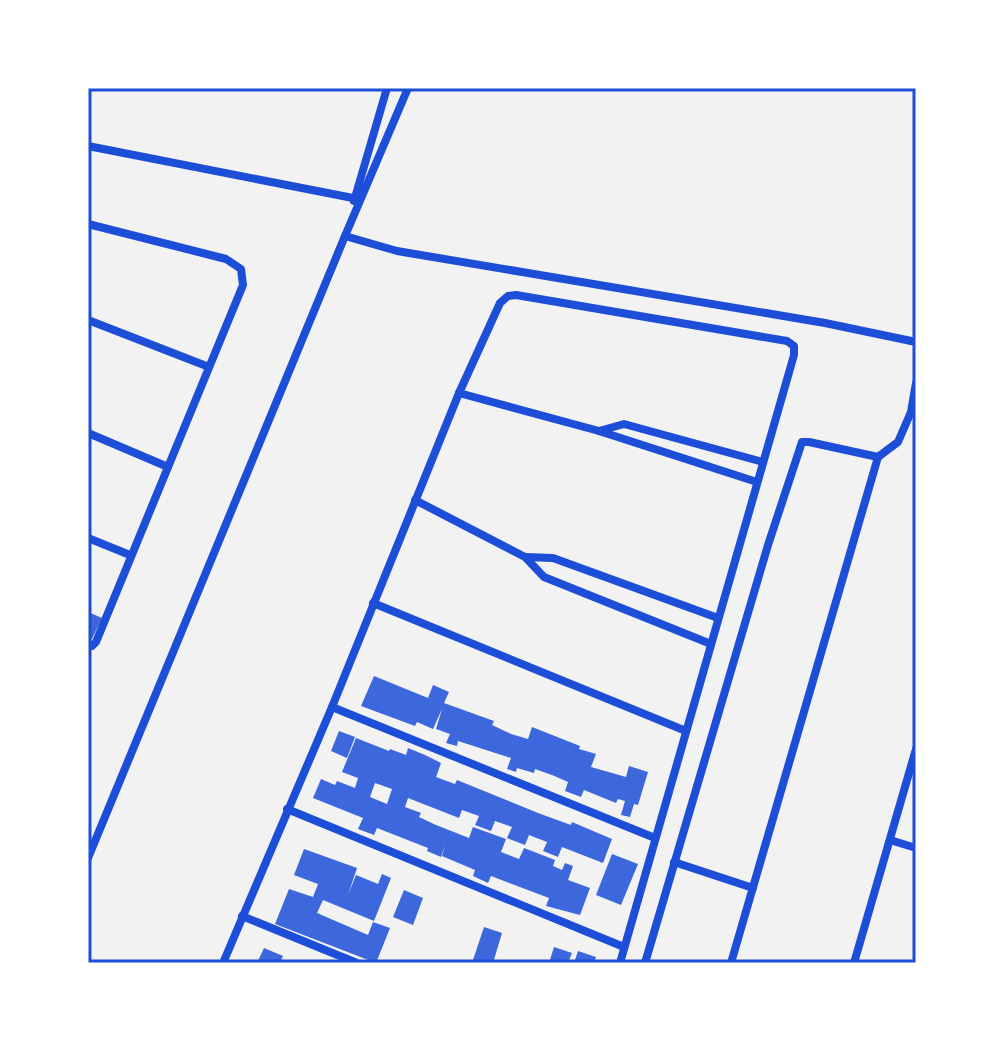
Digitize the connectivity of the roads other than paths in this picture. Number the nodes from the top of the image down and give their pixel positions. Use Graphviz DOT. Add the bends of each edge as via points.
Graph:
graph roads {
  1 [pos="387,88"];
  2 [pos="408,88"];
  3 [pos="88,146"];
  4 [pos="353,198"];
  5 [pos="354,213"];
  6 [pos="88,224"];
  7 [pos="345,236"];
  8 [pos="88,320"];
  9 [pos="916,342"];
  10 [pos="209,367"];
  11 [pos="916,383"];
  12 [pos="459,393"];
  13 [pos="599,431"];
  14 [pos="88,433"];
  15 [pos="878,457"];
  16 [pos="763,462"];
  17 [pos="168,467"];
  18 [pos="757,482"];
  19 [pos="415,500"];
  20 [pos="88,538"];
  21 [pos="130,555"];
  22 [pos="525,557"];
  23 [pos="373,603"];
  24 [pos="718,618"];
  25 [pos="711,644"];
  26 [pos="88,646"];
  27 [pos="332,707"];
  28 [pos="686,731"];
  29 [pos="916,749"];
  30 [pos="287,809"];
  31 [pos="655,838"];
  32 [pos="890,840"];
  33 [pos="916,848"];
  34 [pos="88,858"];
  35 [pos="674,862"];
  36 [pos="753,888"];
  37 [pos="242,916"];
  38 [pos="624,947"];
  39 [pos="223,963"];
  40 [pos="357,963"];
  41 [pos="620,963"];
  42 [pos="645,963"];
  43 [pos="731,963"];
  44 [pos="854,963"];
  1 -- 4 [label="street"];
  2 -- 5 [label="street"];
  3 -- 4 [label="street"];
  4 -- 5 [label="street"];
  5 -- 7 [label="street"];
  6 -- 10 [label="street" via="226,259 241,269 243,285"];
  7 -- 9 [label="street" via="397,251"];
  7 -- 34 [label="street"];
  8 -- 10 [label="street"];
  10 -- 17 [label="street"];
  11 -- 15 [label="street" via="898,442"];
  12 -- 13 [label="street"];
  12 -- 16 [label="street" via="508,296 787,341 794,346 794,355"];
  12 -- 19 [label="street"];
  13 -- 16 [label="street" via="624,424"];
  13 -- 18 [label="street"];
  14 -- 17 [label="street"];
  15 -- 35 [label="street" via="802,442"];
  15 -- 36 [label="street"];
  16 -- 18 [label="street"];
  17 -- 21 [label="street"];
  18 -- 24 [label="street"];
  19 -- 22 [label="street"];
  19 -- 23 [label="street"];
  20 -- 21 [label="street"];
  21 -- 26 [label="street" via="96,642"];
  22 -- 24 [label="street" via="553,558"];
  22 -- 25 [label="street" via="544,577"];
  23 -- 27 [label="street"];
  23 -- 28 [label="street"];
  24 -- 25 [label="street"];
  25 -- 28 [label="street"];
  27 -- 30 [label="street"];
  27 -- 31 [label="street"];
  28 -- 31 [label="street"];
  29 -- 32 [label="street"];
  30 -- 37 [label="street"];
  30 -- 38 [label="street"];
  31 -- 38 [label="street"];
  32 -- 33 [label="street"];
  32 -- 44 [label="street"];
  35 -- 36 [label="street"];
  35 -- 42 [label="street"];
  36 -- 43 [label="street"];
  37 -- 39 [label="street"];
  37 -- 40 [label="street"];
  38 -- 41 [label="street"];
}
